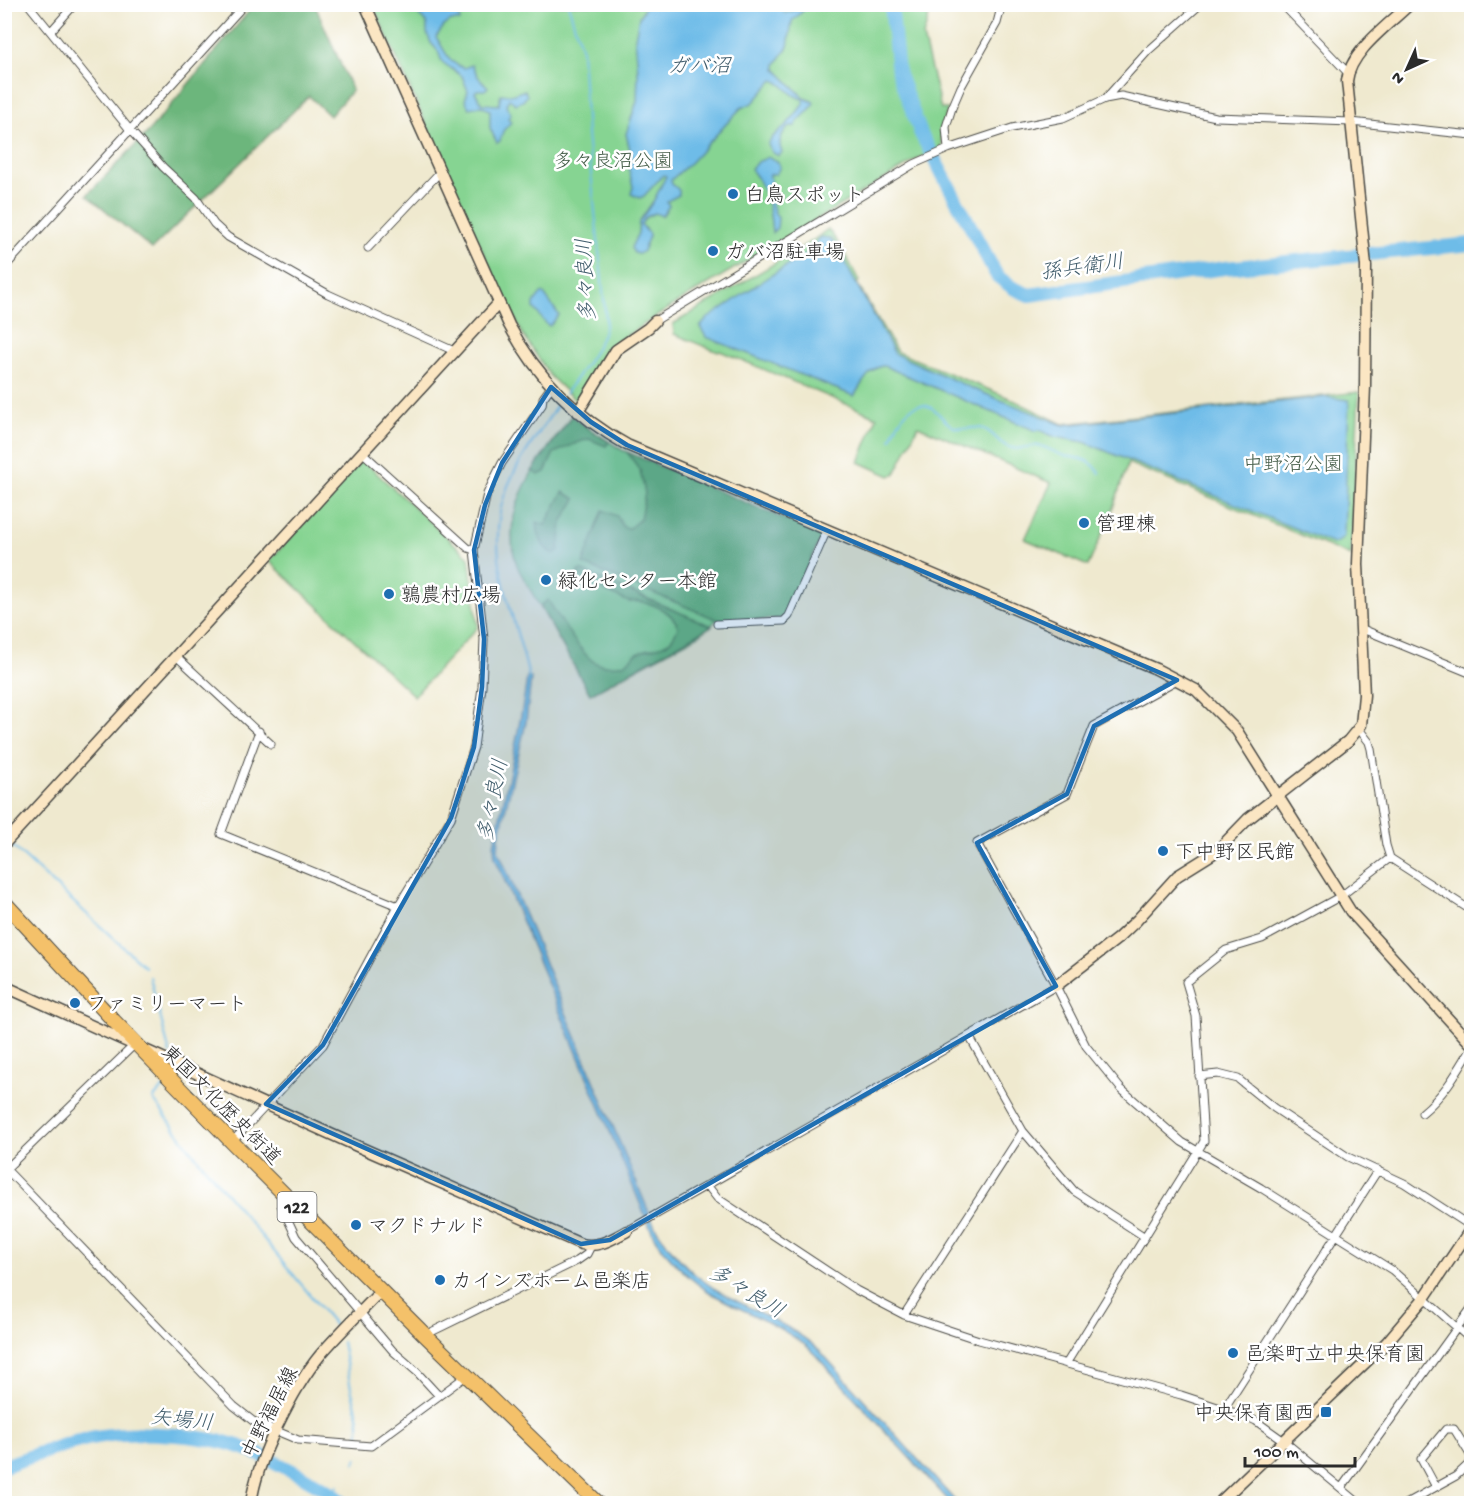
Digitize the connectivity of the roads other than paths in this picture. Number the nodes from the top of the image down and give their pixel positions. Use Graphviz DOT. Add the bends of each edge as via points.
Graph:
graph roads {
  1 [pos="28,4"];
  2 [pos="75,4"];
  3 [pos="245,4"];
  4 [pos="365,4"];
  5 [pos="1002,4"];
  6 [pos="1202,4"];
  7 [pos="1282,4"];
  8 [pos="1410,4"];
  9 [pos="51,31"];
  10 [pos="1348,73"];
  11 [pos="1105,99"];
  12 [pos="1351,122"];
  13 [pos="130,130"];
  14 [pos="1472,135"];
  15 [pos="946,150"];
  16 [pos="440,172"];
  17 [pos="368,248"];
  18 [pos="4,268"];
  19 [pos="499,303"];
  20 [pos="655,321"];
  21 [pos="454,351"];
  22 [pos="553,388"];
  23 [pos="575,409"];
  24 [pos="363,453"];
  25 [pos="827,530"];
  26 [pos="474,550"];
  27 [pos="717,624"];
  28 [pos="1360,628"];
  29 [pos="176,656"];
  30 [pos="1472,664"];
  31 [pos="1470,674"];
  32 [pos="1177,680"];
  33 [pos="1359,729"];
  34 [pos="259,731"];
  35 [pos="271,744"];
  36 [pos="1279,796"];
  37 [pos="4,844"];
  38 [pos="1390,858"];
  39 [pos="1341,896"];
  40 [pos="4,902"];
  41 [pos="398,906"];
  42 [pos="1472,911"];
  43 [pos="4,986"];
  44 [pos="1056,986"];
  45 [pos="969,1036"];
  46 [pos="137,1045"];
  47 [pos="1472,1046"];
  48 [pos="1199,1076"];
  49 [pos="266,1104"];
  50 [pos="1422,1113"];
  51 [pos="1023,1131"];
  52 [pos="232,1142"];
  53 [pos="1199,1151"];
  54 [pos="5,1169"];
  55 [pos="1378,1170"];
  56 [pos="707,1185"];
  57 [pos="281,1191"];
  58 [pos="1472,1227"];
  59 [pos="632,1228"];
  60 [pos="1336,1235"];
  61 [pos="1145,1237"];
  62 [pos="591,1246"];
  63 [pos="381,1291"];
  64 [pos="1425,1297"];
  65 [pos="1472,1306"];
  66 [pos="361,1313"];
  67 [pos="904,1315"];
  68 [pos="1456,1327"];
  69 [pos="425,1335"];
  70 [pos="1472,1341"];
  71 [pos="1066,1364"];
  72 [pos="466,1376"];
  73 [pos="439,1396"];
  74 [pos="1226,1408"];
  75 [pos="275,1433"];
  76 [pos="1284,1441"];
  77 [pos="1472,1460"];
  78 [pos="1342,1487"];
  79 [pos="1436,1487"];
  80 [pos="251,1499"];
  81 [pos="599,1503"];
  82 [pos="1218,1503"];
  83 [pos="1360,1503"];
  84 [pos="1405,1503"];
  1 -- 9 [label="street"];
  2 -- 9 [label="street"];
  3 -- 13 [label="street"];
  4 -- 16 [label="street"];
  5 -- 15 [label="street" via="997,23 952,108 946,127"];
  6 -- 11 [label="street" via="1148,51"];
  7 -- 10 [label="street"];
  8 -- 10 [label="street" via="1361,51"];
  9 -- 13 [label="street"];
  10 -- 12 [label="street"];
  11 -- 12 [label="street" via="1121,96 1216,117"];
  11 -- 15 [label="street" via="1063,118 1012,128"];
  12 -- 14 [label="street"];
  12 -- 28 [label="street" via="1366,264 1358,564"];
  13 -- 18 [label="street"];
  13 -- 21 [label="street" via="228,237 328,294"];
  15 -- 20 [label="street"];
  16 -- 17 [label="street"];
  16 -- 19 [label="street"];
  19 -- 21 [label="street"];
  19 -- 22 [label="street" via="519,344"];
  20 -- 23 [label="street" via="616,350"];
  21 -- 24 [label="street"];
  22 -- 23 [label="street"];
  22 -- 26 [label="street" via="493,481"];
  23 -- 25 [label="street" via="627,445"];
  24 -- 26 [label="street"];
  24 -- 29 [label="street"];
  25 -- 27 [label="street" via="784,621"];
  25 -- 32 [label="street"];
  26 -- 41 [label="street" via="484,639 474,747 451,818"];
  28 -- 31 [label="street"];
  28 -- 33 [label="street" via="1364,695"];
  29 -- 34 [label="street"];
  29 -- 37 [label="street"];
  30 -- 31 [label="street"];
  32 -- 36 [label="street" via="1196,690 1237,731"];
  32 -- 44 [label="street" via="1094,726 1067,794 977,843"];
  33 -- 36 [label="street"];
  33 -- 38 [label="street" via="1371,749"];
  34 -- 35 [label="street"];
  34 -- 41 [label="street" via="221,834"];
  36 -- 39 [label="street"];
  36 -- 44 [label="street" via="1248,819 1210,857 1177,876 1117,939"];
  38 -- 39 [label="street"];
  38 -- 42 [label="street"];
  39 -- 47 [label="street" via="1358,921"];
  39 -- 48 [label="street" via="1262,939 1226,950 1186,982 1196,1016"];
  40 -- 46 [label="highway, 東国文化歴史街道 / 122"];
  41 -- 49 [label="street" via="323,1045"];
  43 -- 46 [label="street"];
  44 -- 45 [label="street"];
  44 -- 53 [label="street" via="1086,1046 1121,1089 1182,1142"];
  45 -- 51 [label="street"];
  45 -- 56 [label="street"];
  46 -- 49 [label="street"];
  46 -- 52 [label="highway, 東国文化歴史街道 / 122"];
  46 -- 54 [label="street"];
  47 -- 50 [label="street" via="1448,1088"];
  48 -- 53 [label="street" via="1204,1141"];
  48 -- 55 [label="street" via="1218,1074 1239,1079 1274,1108 1348,1157"];
  49 -- 52 [label="street"];
  49 -- 62 [label="street" via="550,1232"];
  51 -- 61 [label="street" via="1074,1191"];
  51 -- 67 [label="street"];
  52 -- 57 [label="highway, 東国文化歴史街道 / 122"];
  53 -- 60 [label="street"];
  53 -- 61 [label="street"];
  54 -- 75 [label="street" via="234,1406"];
  55 -- 58 [label="street"];
  55 -- 60 [label="street"];
  56 -- 59 [label="street"];
  56 -- 67 [label="street" via="717,1198 846,1284"];
  57 -- 63 [label="highway, 東国文化歴史街道 / 122"];
  57 -- 66 [label="street" via="281,1205 296,1237"];
  58 -- 64 [label="street"];
  59 -- 62 [label="street"];
  60 -- 64 [label="street" via="1392,1270"];
  60 -- 74 [label="street"];
  61 -- 71 [label="street"];
  62 -- 69 [label="street" via="578,1261"];
  63 -- 66 [label="street, 中野福居線"];
  63 -- 69 [label="highway, 東国文化歴史街道 / 122"];
  64 -- 68 [label="street"];
  64 -- 76 [label="street" via="1374,1355"];
  65 -- 68 [label="street"];
  66 -- 73 [label="street"];
  66 -- 75 [label="street, 中野福居線" via="320,1355"];
  67 -- 71 [label="street"];
  68 -- 70 [label="street"];
  68 -- 78 [label="street"];
  69 -- 72 [label="highway, 東国文化歴史街道 / 122"];
  71 -- 74 [label="street"];
  72 -- 73 [label="street"];
  72 -- 81 [label="highway, 東国文化歴史街道 / 122"];
  73 -- 75 [label="street" via="371,1446 298,1440"];
  74 -- 76 [label="street" via="1256,1421"];
  75 -- 80 [label="street, 中野福居線"];
  76 -- 78 [label="street"];
  76 -- 82 [label="street"];
  77 -- 79 [label="street" via="1456,1476"];
  77 -- 79 [label="street" via="1454,1429 1446,1430 1421,1459"];
  78 -- 83 [label="street"];
  79 -- 84 [label="street"];
}
